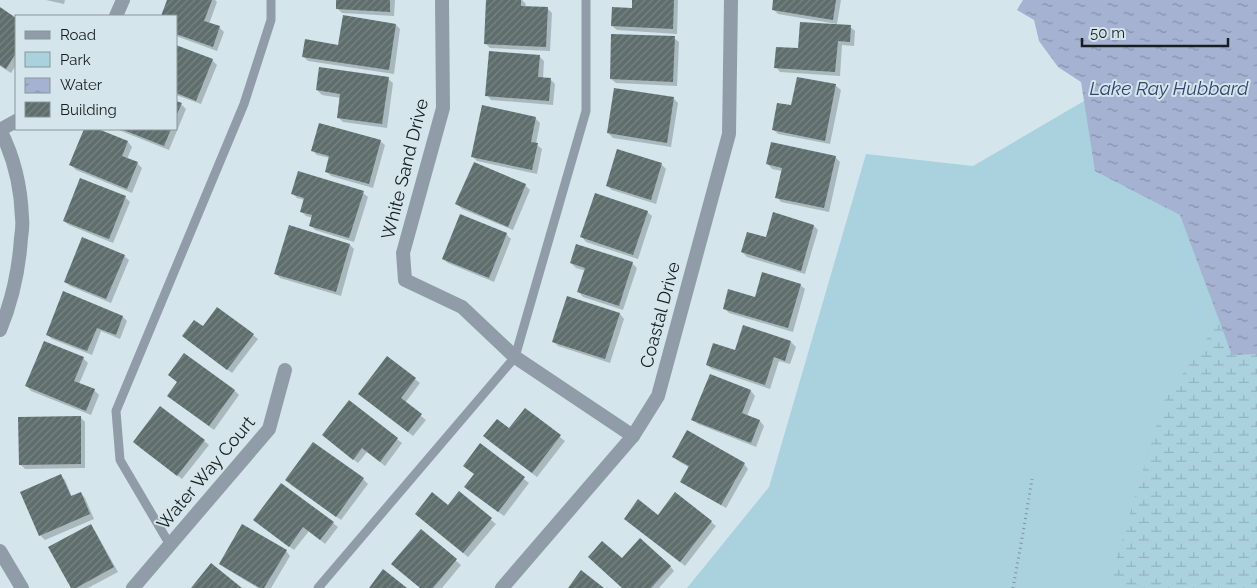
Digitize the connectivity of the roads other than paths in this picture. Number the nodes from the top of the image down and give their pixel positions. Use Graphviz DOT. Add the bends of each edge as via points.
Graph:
graph roads {
  1 [pos="124,0"];
  2 [pos="271,0"];
  3 [pos="442,0"];
  4 [pos="586,0"];
  5 [pos="731,0"];
  6 [pos="116,15"];
  7 [pos="15,122"];
  8 [pos="0,130"];
  9 [pos="0,330"];
  10 [pos="515,357"];
  11 [pos="285,370"];
  12 [pos="634,436"];
  13 [pos="170,545"];
  14 [pos="0,551"];
  15 [pos="22,588"];
  16 [pos="133,588"];
  17 [pos="318,588"];
  18 [pos="502,588"];
  1 -- 6 [label="street"];
  2 -- 13 [label="lane" via="271,20 244,104 116,411 120,460"];
  3 -- 10 [label="street, White Sand Drive" via="443,108 403,253 405,280 462,307"];
  4 -- 10 [label="lane" via="586,111"];
  5 -- 12 [label="street, Coastal Drive" via="729,134 658,396"];
  7 -- 8 [label="street"];
  8 -- 9 [label="street" via="18,178 23,220 20,257 8,312"];
  10 -- 12 [label="street, White Sand Drive"];
  10 -- 17 [label="lane"];
  11 -- 13 [label="street, Water Way Court" via="270,429"];
  12 -- 18 [label="street, Coastal Drive"];
  13 -- 16 [label="street, Water Way Court"];
  14 -- 15 [label="street"];
}
